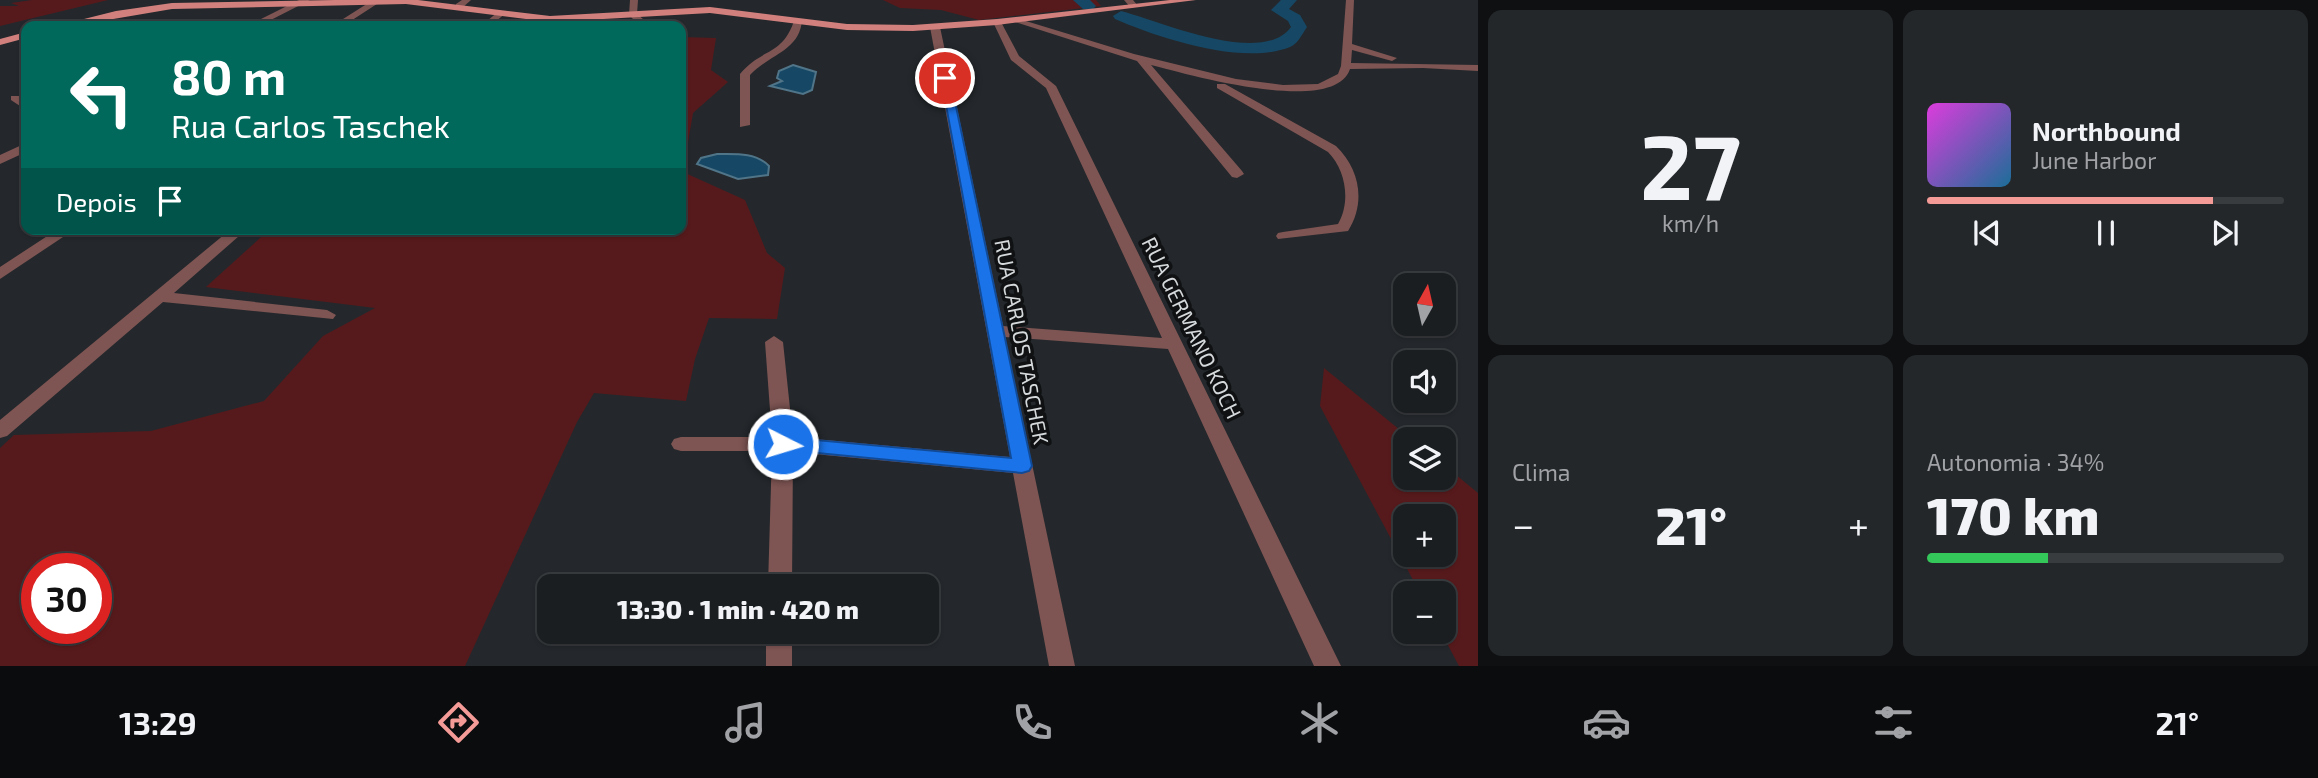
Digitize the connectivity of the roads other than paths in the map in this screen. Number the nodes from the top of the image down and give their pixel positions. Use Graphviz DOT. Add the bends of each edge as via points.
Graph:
graph roads {
  1 [pos="192,0"];
  2 [pos="634,0"];
  3 [pos="1192,0"];
  4 [pos="1350,0"];
  5 [pos="356,1"];
  6 [pos="302,2"];
  7 [pos="376,2"];
  8 [pos="180,3"];
  9 [pos="463,3"];
  10 [pos="1131,3"];
  11 [pos="502,13"];
  12 [pos="633,15"];
  13 [pos="798,20"];
  14 [pos="88,21"];
  15 [pos="262,21"];
  16 [pos="345,21"];
  17 [pos="492,21"];
  18 [pos="638,21"];
  19 [pos="1005,21"];
  20 [pos="935,27"];
  21 [pos="21,36"];
  22 [pos="0,41"];
  23 [pos="1346,45"];
  24 [pos="1140,58"];
  25 [pos="1423,65"];
  26 [pos="1346,66"];
  27 [pos="1475,70"];
  28 [pos="1206,78"];
  29 [pos="15,98"];
  30 [pos="21,103"];
  31 [pos="744,124"];
  32 [pos="21,150"];
  33 [pos="0,160"];
  34 [pos="1237,174"];
  35 [pos="59,235"];
  36 [pos="233,235"];
  37 [pos="1283,236"];
  38 [pos="0,274"];
  39 [pos="160,297"];
  40 [pos="327,315"];
  41 [pos="996,331"];
  42 [pos="774,342"];
  43 [pos="1174,344"];
  44 [pos="0,431"];
  45 [pos="681,444"];
  46 [pos="783,444"];
  47 [pos="1022,466"];
  48 [pos="780,574"];
  49 [pos="779,644"];
  50 [pos="779,666"];
  51 [pos="1062,666"];
  52 [pos="1328,666"];
  1 -- 8 [label="main road"];
  2 -- 12 [label="street"];
  3 -- 10 [label="main road"];
  4 -- 23 [label="street"];
  5 -- 6 [label="main road"];
  5 -- 7 [label="main road"];
  6 -- 8 [label="main road"];
  6 -- 15 [label="street"];
  7 -- 9 [label="main road"];
  7 -- 16 [label="street"];
  8 -- 14 [label="main road"];
  9 -- 11 [label="main road"];
  10 -- 19 [label="main road"];
  11 -- 12 [label="main road" via="572,19"];
  11 -- 17 [label="street"];
  12 -- 13 [label="main road" via="710,10"];
  12 -- 18 [label="street"];
  13 -- 20 [label="main road" via="867,28"];
  13 -- 31 [label="street" via="788,44 746,74"];
  19 -- 20 [label="main road"];
  19 -- 24 [label="street"];
  19 -- 43 [label="street, RUA GERMANO KOCH" via="1016,58 1051,86"];
  20 -- 41 [label="street, RUA CARLOS TASCHEK"];
  21 -- 22 [label="main road"];
  23 -- 25 [label="street"];
  23 -- 26 [label="street"];
  24 -- 28 [label="street"];
  24 -- 34 [label="street"];
  25 -- 26 [label="street"];
  25 -- 27 [label="street"];
  26 -- 28 [label="street" via="1333,82 1305,88"];
  28 -- 37 [label="street" via="1321,142 1345,161 1352,214 1343,228"];
  29 -- 30 [label="street"];
  32 -- 33 [label="street"];
  35 -- 38 [label="street"];
  36 -- 39 [label="street"];
  39 -- 40 [label="street"];
  39 -- 44 [label="street"];
  41 -- 43 [label="street"];
  41 -- 47 [label="street, RUA CARLOS TASCHEK"];
  42 -- 46 [label="street"];
  43 -- 52 [label="street, RUA GERMANO KOCH"];
  45 -- 46 [label="street"];
  46 -- 47 [label="street"];
  46 -- 48 [label="street"];
  47 -- 51 [label="street, RUA CARLOS TASCHEK"];
  49 -- 50 [label="street"];
}
